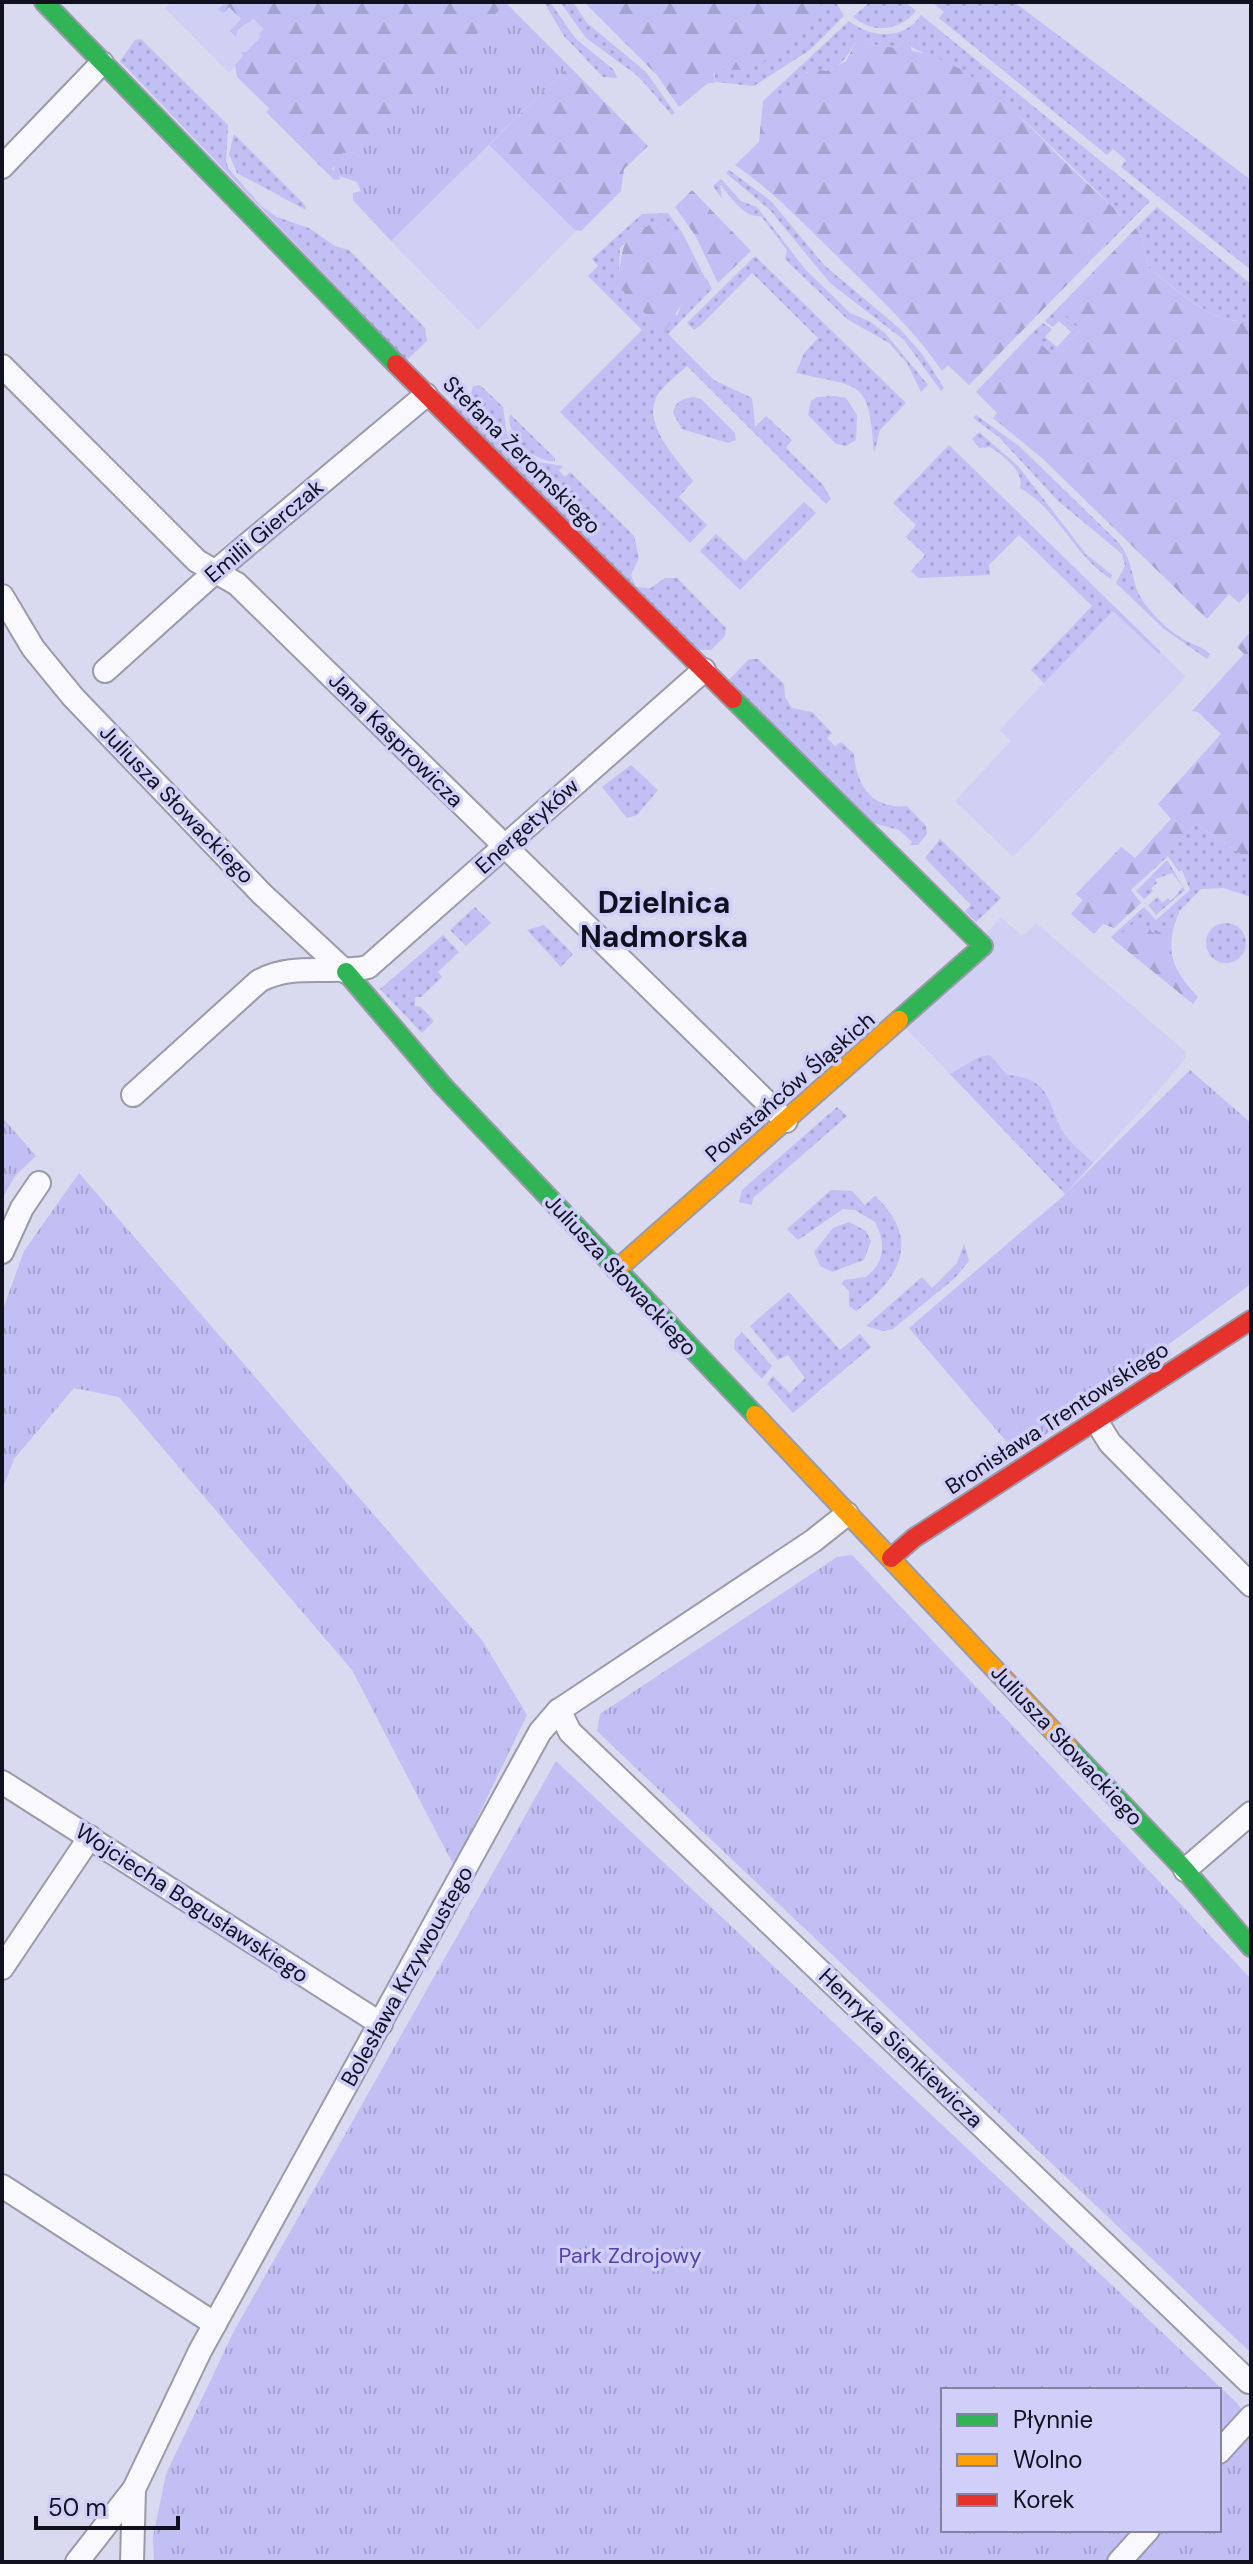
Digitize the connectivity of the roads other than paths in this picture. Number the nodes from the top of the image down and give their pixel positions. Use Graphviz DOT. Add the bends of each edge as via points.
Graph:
graph roads {
  1 [pos="44,2"];
  2 [pos="102,63"];
  3 [pos="2,167"];
  4 [pos="2,366"];
  5 [pos="426,395"];
  6 [pos="216,571"];
  7 [pos="2,596"];
  8 [pos="704,670"];
  9 [pos="105,671"];
  10 [pos="504,847"];
  11 [pos="973,936"];
  12 [pos="346,972"];
  13 [pos="133,1095"];
  14 [pos="786,1121"];
  15 [pos="39,1183"];
  16 [pos="2,1252"];
  17 [pos="616,1270"];
  18 [pos="1251,1320"];
  19 [pos="1097,1422"];
  20 [pos="847,1514"];
  21 [pos="891,1558"];
  22 [pos="1251,1585"];
  23 [pos="559,1710"];
  24 [pos="2,1782"];
  25 [pos="1251,1813"];
  26 [pos="90,1837"];
  27 [pos="1185,1870"];
  28 [pos="1251,1947"];
  29 [pos="2,1968"];
  30 [pos="381,2024"];
  31 [pos="2,2186"];
  32 [pos="215,2324"];
  33 [pos="1250,2386"];
  34 [pos="1251,2417"];
  35 [pos="1221,2450"];
  36 [pos="134,2489"];
  37 [pos="1146,2532"];
  38 [pos="77,2562"];
  39 [pos="132,2562"];
  40 [pos="1119,2562"];
  1 -- 2 [label="street, Stefana Żeromskiego"];
  2 -- 3 [label="street"];
  2 -- 5 [label="street, Stefana Żeromskiego"];
  4 -- 6 [label="street, Jana Kasprowicza" via="197,561"];
  5 -- 6 [label="street, Emilii Gierczak"];
  5 -- 8 [label="street, Stefana Żeromskiego"];
  6 -- 9 [label="street, Emilii Gierczak"];
  6 -- 10 [label="street, Jana Kasprowicza" via="237,584"];
  7 -- 12 [label="street, Juliusza Słowackiego" via="28,640 73,697 262,894"];
  8 -- 10 [label="street, Energetyków"];
  8 -- 11 [label="street, Stefana Żeromskiego"];
  10 -- 12 [label="street, Energetyków" via="368,967"];
  10 -- 14 [label="street, Jana Kasprowicza"];
  11 -- 14 [label="street, Powstańców Śląskich" via="983,946"];
  12 -- 13 [label="street" via="291,970 259,981"];
  12 -- 17 [label="street, Juliusza Słowackiego" via="444,1087"];
  14 -- 17 [label="street, Powstańców Śląskich"];
  15 -- 16 [label="street"];
  17 -- 20 [label="street, Juliusza Słowackiego"];
  18 -- 19 [label="street, Bronisława Trentowskiego"];
  19 -- 21 [label="street, Bronisława Trentowskiego" via="914,1538"];
  19 -- 22 [label="street" via="1110,1443"];
  20 -- 21 [label="street, Juliusza Słowackiego"];
  20 -- 23 [label="street, Bolesława Krzywoustego"];
  21 -- 27 [label="street, Juliusza Słowackiego"];
  23 -- 30 [label="street, Bolesława Krzywoustego" via="540,1732"];
  23 -- 33 [label="street, Henryka Sienkiewicza" via="570,1732"];
  24 -- 26 [label="street, Wojciecha Bogusławskiego"];
  25 -- 27 [label="street"];
  26 -- 29 [label="street"];
  26 -- 30 [label="street, Wojciecha Bogusławskiego"];
  27 -- 28 [label="street, Juliusza Słowackiego"];
  30 -- 32 [label="street, Bolesława Krzywoustego"];
  31 -- 32 [label="street"];
  32 -- 36 [label="street, Bolesława Krzywoustego"];
  34 -- 35 [label="street"];
  36 -- 38 [label="street"];
  36 -- 39 [label="street, Bolesława Krzywoustego"];
  37 -- 40 [label="street"];
}
